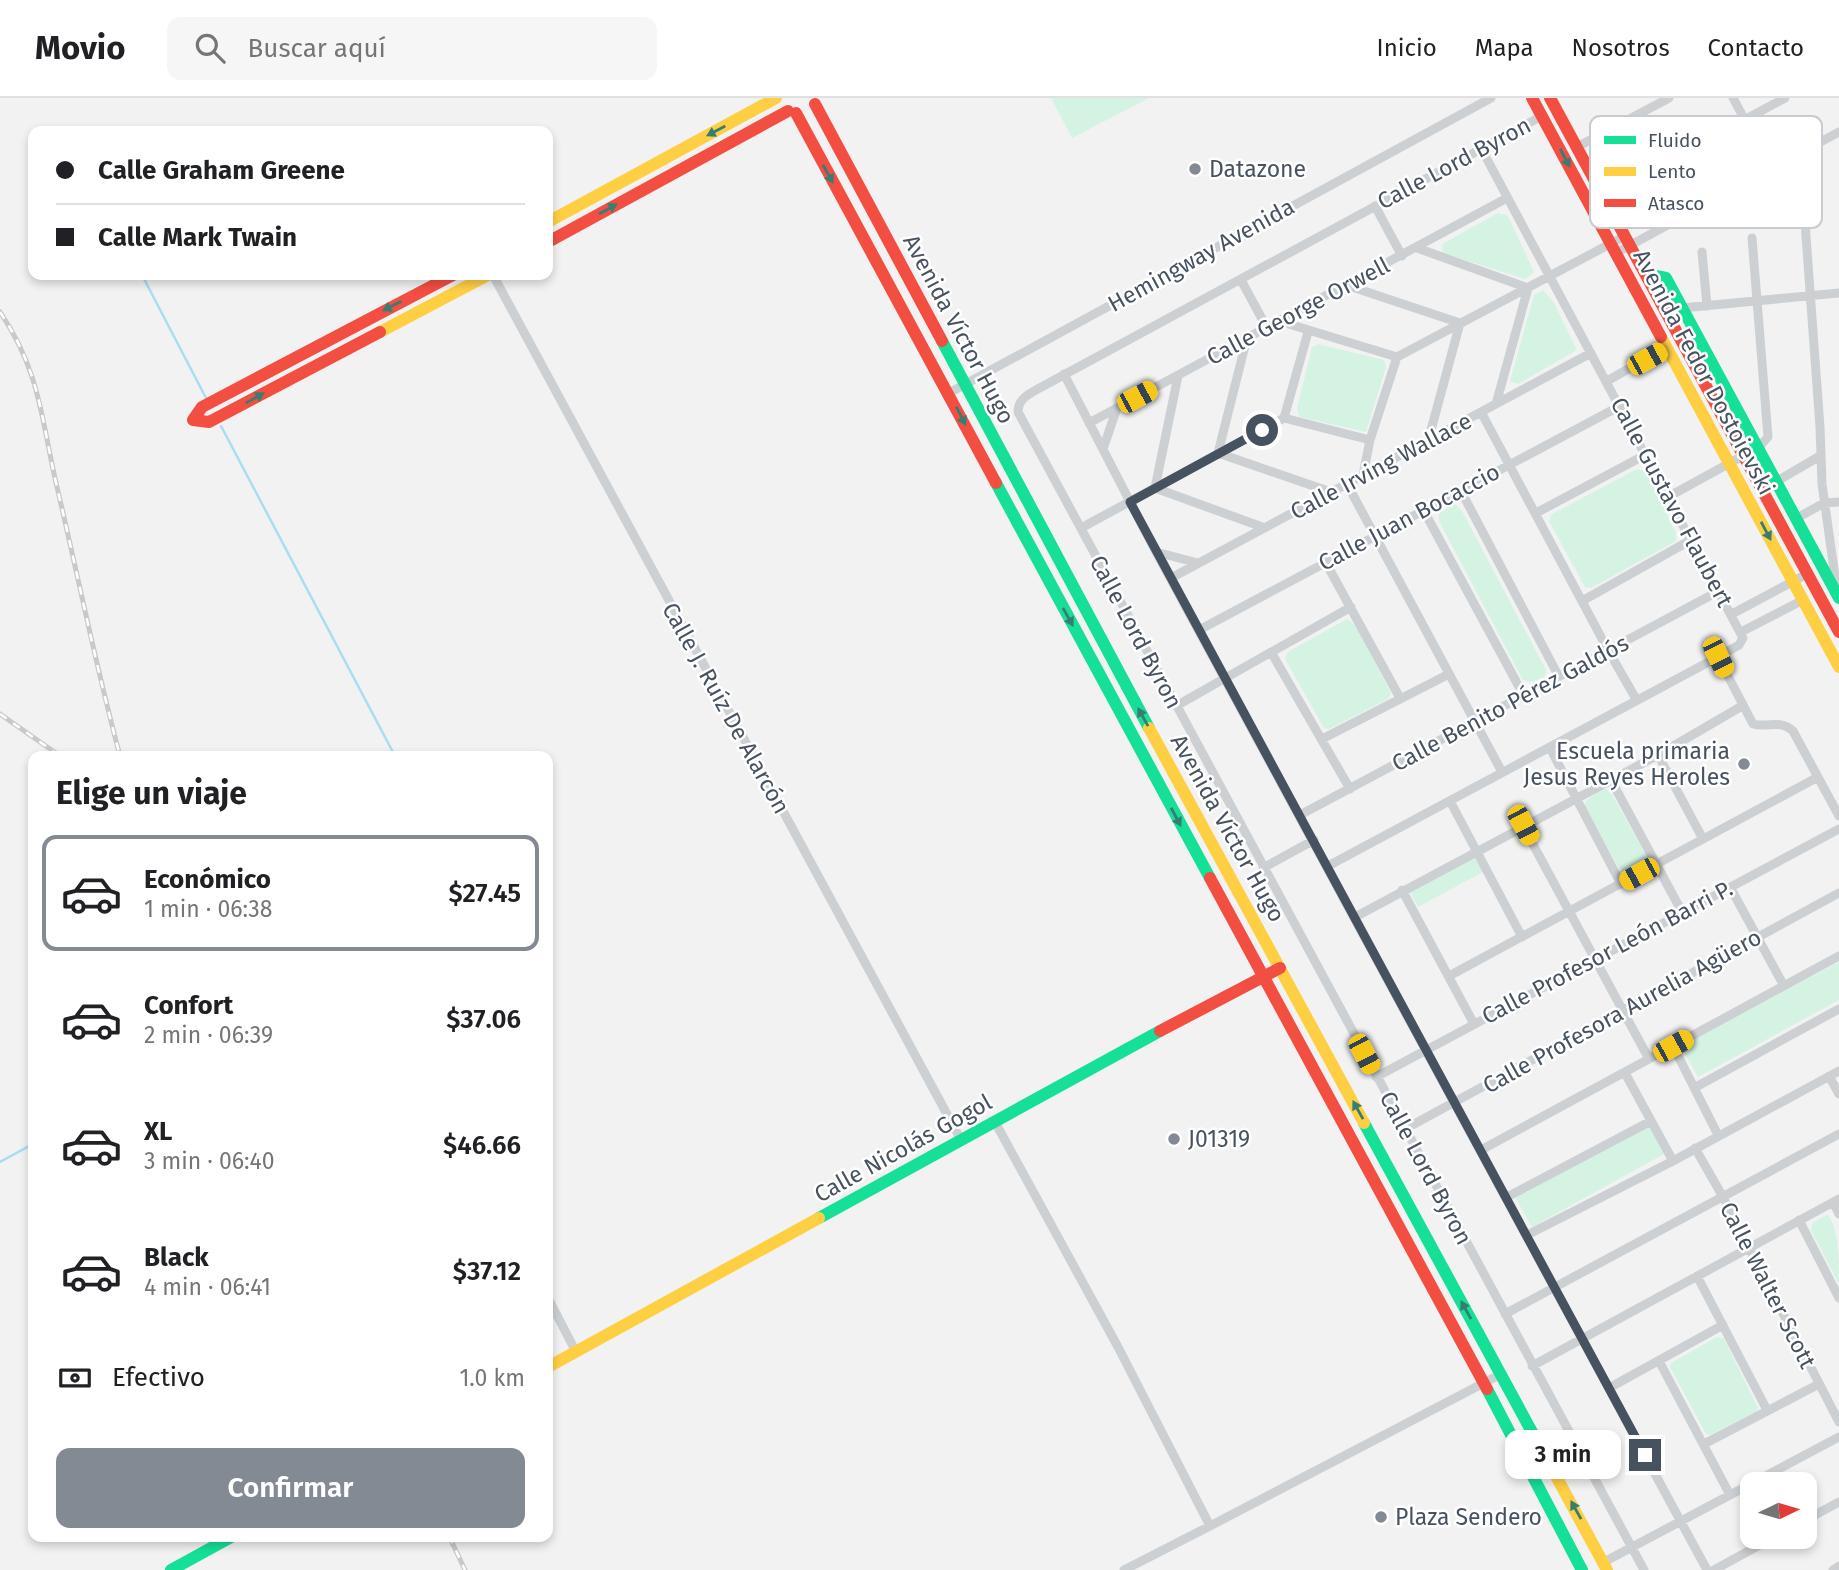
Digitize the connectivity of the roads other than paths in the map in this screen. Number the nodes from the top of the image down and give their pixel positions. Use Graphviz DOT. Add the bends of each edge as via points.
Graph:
graph roads {
  1 [pos="777,98"];
  2 [pos="1491,98"];
  3 [pos="1532,98"];
  4 [pos="1550,98"];
  5 [pos="1669,98"];
  6 [pos="1732,98"];
  7 [pos="1786,98"];
  8 [pos="816,101"];
  9 [pos="792,112"];
  10 [pos="1542,116"];
  11 [pos="1635,116"];
  12 [pos="1742,116"];
  13 [pos="1752,116"];
  14 [pos="1839,132"];
  15 [pos="1590,140"];
  16 [pos="1822,141"];
  17 [pos="1577,147"];
  18 [pos="1481,149"];
  19 [pos="1590,172"];
  20 [pos="1507,198"];
  21 [pos="1590,205"];
  22 [pos="1375,206"];
  23 [pos="553,219"];
  24 [pos="1602,228"];
  25 [pos="1621,228"];
  26 [pos="1654,228"];
  27 [pos="1805,228"];
  28 [pos="1752,238"];
  29 [pos="553,239"];
  30 [pos="1628,241"];
  31 [pos="1416,248"];
  32 [pos="1613,248"];
  33 [pos="1702,252"];
  34 [pos="1402,256"];
  35 [pos="1646,274"];
  36 [pos="1551,276"];
  37 [pos="1241,279"];
  38 [pos="443,280"];
  39 [pos="480,280"];
  40 [pos="493,280"];
  41 [pos="1346,285"];
  42 [pos="913,288"];
  43 [pos="1528,288"];
  44 [pos="1839,293"];
  45 [pos="1810,296"];
  46 [pos="895,298"];
  47 [pos="1757,301"];
  48 [pos="1707,306"];
  49 [pos="1682,308"];
  50 [pos="1279,321"];
  51 [pos="1460,323"];
  52 [pos="1267,328"];
  53 [pos="1308,332"];
  54 [pos="1248,338"];
  55 [pos="1667,348"];
  56 [pos="1591,353"];
  57 [pos="1396,357"];
  58 [pos="1064,374"];
  59 [pos="1178,376"];
  60 [pos="1606,381"];
  61 [pos="964,385"];
  62 [pos="949,393"];
  63 [pos="227,395"];
  64 [pos="1496,404"];
  65 [pos="1620,405"];
  66 [pos="1117,408"];
  67 [pos="234,409"];
  68 [pos="1481,412"];
  69 [pos="1284,418"];
  70 [pos="1089,423"];
  71 [pos="1370,440"];
  72 [pos="1428,441"];
  73 [pos="1759,446"];
  74 [pos="1103,449"];
  75 [pos="1218,453"];
  76 [pos="1646,455"];
  77 [pos="1743,455"];
  78 [pos="1820,456"];
  79 [pos="1509,463"];
  80 [pos="1729,463"];
  81 [pos="1363,475"];
  82 [pos="1777,481"];
  83 [pos="1347,484"];
  84 [pos="1155,488"];
  85 [pos="1461,491"];
  86 [pos="1331,492"];
  87 [pos="1668,497"];
  88 [pos="1130,502"];
  89 [pos="1839,502"];
  90 [pos="1824,503"];
  91 [pos="1424,512"];
  92 [pos="1536,513"];
  93 [pos="1797,518"];
  94 [pos="1081,528"];
  95 [pos="1265,528"];
  96 [pos="1375,536"];
  97 [pos="1692,540"];
  98 [pos="1156,552"];
  99 [pos="1198,563"];
  100 [pos="1326,563"];
  101 [pos="1807,574"];
  102 [pos="1171,578"];
  103 [pos="1793,582"];
  104 [pos="1719,591"];
  105 [pos="1838,597"];
  106 [pos="1803,600"];
  107 [pos="1582,601"];
  108 [pos="1350,607"];
  109 [pos="1732,614"];
  110 [pos="1199,630"];
  111 [pos="1741,632"];
  112 [pos="1839,632"];
  113 [pos="1608,650"];
  114 [pos="1271,652"];
  115 [pos="1718,657"];
  116 [pos="1839,667"];
  117 [pos="1449,674"];
  118 [pos="1559,677"];
  119 [pos="1225,678"];
  120 [pos="1524,695"];
  121 [pos="1400,698"];
  122 [pos="1636,699"];
  123 [pos="1176,706"];
  124 [pos="1742,706"];
  125 [pos="1475,723"];
  126 [pos="1322,739"];
  127 [pos="1550,748"];
  128 [pos="1658,755"];
  129 [pos="1502,772"];
  130 [pos="1818,777"];
  131 [pos="1611,780"];
  132 [pos="1350,789"];
  133 [pos="1575,797"];
  134 [pos="1450,801"];
  135 [pos="1300,815"];
  136 [pos="1839,816"];
  137 [pos="1523,825"];
  138 [pos="1839,829"];
  139 [pos="1703,839"];
  140 [pos="1314,840"];
  141 [pos="1477,850"];
  142 [pos="1657,864"];
  143 [pos="1328,866"];
  144 [pos="1263,868"];
  145 [pos="1621,884"];
  146 [pos="1730,887"];
  147 [pos="1402,890"];
  148 [pos="1839,893"];
  149 [pos="1570,912"];
  150 [pos="1682,912"];
  151 [pos="1354,917"];
  152 [pos="1522,937"];
  153 [pos="1758,937"];
  154 [pos="1839,956"];
  155 [pos="1595,959"];
  156 [pos="1280,968"];
  157 [pos="1449,976"];
  158 [pos="1262,977"];
  159 [pos="1784,986"];
  160 [pos="1839,1009"];
  161 [pos="1623,1010"];
  162 [pos="1474,1024"];
  163 [pos="1673,1046"];
  164 [pos="1427,1049"];
  165 [pos="1649,1059"];
  166 [pos="1839,1071"];
  167 [pos="1625,1073"];
  168 [pos="1829,1076"];
  169 [pos="1376,1077"];
  170 [pos="1694,1088"];
  171 [pos="1839,1094"];
  172 [pos="1455,1102"];
  173 [pos="1651,1121"];
  174 [pos="995,1122"];
  175 [pos="1405,1129"];
  176 [pos="1839,1134"];
  177 [pos="1718,1135"];
  178 [pos="961,1140"];
  179 [pos="1695,1148"];
  180 [pos="1481,1150"];
  181 [pos="1672,1161"];
  182 [pos="1723,1196"];
  183 [pos="1507,1197"];
  184 [pos="1836,1200"];
  185 [pos="1839,1214"];
  186 [pos="1799,1220"];
  187 [pos="1527,1235"];
  188 [pos="1749,1247"];
  189 [pos="1697,1276"];
  190 [pos="1554,1286"];
  191 [pos="1839,1298"];
  192 [pos="553,1308"];
  193 [pos="1505,1314"];
  194 [pos="1723,1325"];
  195 [pos="1583,1338"];
  196 [pos="576,1352"];
  197 [pos="1659,1361"];
  198 [pos="553,1364"];
  199 [pos="1532,1366"];
  200 [pos="1501,1374"];
  201 [pos="1483,1383"];
  202 [pos="1819,1384"];
  203 [pos="1609,1388"];
  204 [pos="1767,1410"];
  205 [pos="1839,1422"];
  206 [pos="1839,1437"];
  207 [pos="1704,1444"];
  208 [pos="1730,1496"];
  209 [pos="1839,1502"];
  210 [pos="1817,1514"];
  211 [pos="1681,1521"];
  212 [pos="1210,1526"];
  213 [pos="222,1542"];
  214 [pos="1631,1548"];
  215 [pos="1752,1549"];
  216 [pos="1606,1566"];
  217 [pos="1839,1566"];
  218 [pos="1585,1569"];
  219 [pos="171,1570"];
  220 [pos="1124,1570"];
  221 [pos="1644,1570"];
  222 [pos="1707,1570"];
  223 [pos="1714,1570"];
  224 [pos="1833,1570"];
  1 -- 9 [label="street, Avenida Víctor Hugo"];
  1 -- 23 [label="street, one-way"];
  2 -- 61 [label="street, Hemingway Avenida"];
  3 -- 10 [label="street, Avenida Fedor Dostoievski"];
  4 -- 17 [label="street, Avenida Fedor Dostoievski"];
  5 -- 11 [label="street"];
  6 -- 12 [label="street"];
  7 -- 13 [label="street"];
  8 -- 9 [label="street" via="807,111"];
  8 -- 42 [label="street, Avenida Víctor Hugo"];
  29 -- 9 [label="street, one-way"];
  9 -- 46 [label="street, Avenida Víctor Hugo, one-way"];
  10 -- 18 [label="street, Calle Lord Byron"];
  10 -- 21 [label="street, Avenida Fedor Dostoievski, one-way"];
  14 -- 16 [label="street"];
  15 -- 17 [label="street"];
  17 -- 19 [label="street, Avenida Fedor Dostoievski"];
  18 -- 20 [label="street, Calle Gustavo Flaubert"];
  18 -- 22 [label="street, Calle Lord Byron"];
  20 -- 31 [label="street, Calle George Orwell"];
  20 -- 36 [label="street, Calle Gustavo Flaubert"];
  22 -- 34 [label="street"];
  22 -- 37 [label="street, Calle Lord Byron"];
  24 -- 32 [label="street, Avenida Fedor Dostoievski, one-way"];
  25 -- 30 [label="street, Avenida Fedor Dostoievski"];
  26 -- 30 [label="street"];
  27 -- 45 [label="street"];
  28 -- 47 [label="street"];
  30 -- 32 [label="street"];
  30 -- 35 [label="street, Avenida Fedor Dostoievski"];
  31 -- 34 [label="street, Calle George Orwell"];
  31 -- 43 [label="street"];
  32 -- 36 [label="street"];
  32 -- 55 [label="street, Avenida Fedor Dostoievski"];
  33 -- 48 [label="street"];
  34 -- 41 [label="street, Calle George Orwell"];
  35 -- 49 [label="street" via="1666,278"];
  35 -- 77 [label="street, Avenida Fedor Dostoievski"];
  36 -- 43 [label="street"];
  36 -- 56 [label="street, Calle Gustavo Flaubert"];
  37 -- 52 [label="street"];
  37 -- 58 [label="street, Calle Lord Byron"];
  38 -- 63 [label="street, one-way"];
  67 -- 39 [label="street, one-way"];
  40 -- 178 [label="street, Calle J. Ruíz De Alarcón"];
  41 -- 50 [label="street, Calle George Orwell"];
  41 -- 51 [label="street"];
  42 -- 46 [label="street"];
  42 -- 61 [label="street, Avenida Víctor Hugo"];
  43 -- 51 [label="street"];
  43 -- 64 [label="street"];
  44 -- 45 [label="street"];
  45 -- 47 [label="street"];
  45 -- 78 [label="street"];
  46 -- 62 [label="street, Avenida Víctor Hugo"];
  47 -- 48 [label="street"];
  47 -- 73 [label="street" via="1769,428 1766,441"];
  48 -- 49 [label="street"];
  49 -- 73 [label="street"];
  50 -- 52 [label="street, Calle George Orwell"];
  50 -- 53 [label="street"];
  51 -- 57 [label="street"];
  51 -- 72 [label="street"];
  52 -- 54 [label="street, Calle George Orwell"];
  53 -- 57 [label="street"];
  53 -- 69 [label="street"];
  54 -- 59 [label="street, Calle George Orwell"];
  54 -- 75 [label="street"];
  55 -- 60 [label="street"];
  55 -- 80 [label="street, Avenida Fedor Dostoievski"];
  56 -- 60 [label="street, Calle Gustavo Flaubert"];
  56 -- 64 [label="street, Calle Irving Wallace"];
  57 -- 71 [label="street"];
  58 -- 70 [label="street"];
  58 -- 94 [label="street, Calle Lord Byron" via="1023,398 1018,412"];
  59 -- 66 [label="street, Calle George Orwell"];
  59 -- 84 [label="street"];
  60 -- 65 [label="street, Calle Gustavo Flaubert"];
  61 -- 62 [label="street, Hemingway Avenida"];
  156 -- 61 [label="street, Avenida Víctor Hugo, one-way"];
  62 -- 158 [label="street, Avenida Víctor Hugo, one-way"];
  63 -- 67 [label="street"];
  63 -- 67 [label="street" via="202,407 193,420 209,422"];
  64 -- 68 [label="street, Calle Irving Wallace"];
  65 -- 76 [label="street, Calle Gustavo Flaubert"];
  65 -- 79 [label="street, Calle Juan Bocaccio"];
  66 -- 70 [label="street, Calle George Orwell"];
  66 -- 74 [label="street"];
  68 -- 72 [label="street, Calle Irving Wallace"];
  68 -- 79 [label="street"];
  69 -- 71 [label="street"];
  69 -- 75 [label="street"];
  70 -- 74 [label="street"];
  71 -- 81 [label="street"];
  72 -- 81 [label="street, Calle Irving Wallace"];
  73 -- 77 [label="street"];
  73 -- 82 [label="street"];
  74 -- 88 [label="street"];
  75 -- 84 [label="street"];
  75 -- 86 [label="street"];
  76 -- 87 [label="street, Calle Gustavo Flaubert"];
  76 -- 92 [label="street"];
  77 -- 80 [label="street"];
  77 -- 101 [label="street, Avenida Fedor Dostoievski"];
  78 -- 82 [label="street"];
  78 -- 90 [label="street"];
  79 -- 85 [label="street, Calle Juan Bocaccio"];
  79 -- 92 [label="street"];
  80 -- 87 [label="street"];
  80 -- 103 [label="street, Avenida Fedor Dostoievski, one-way"];
  81 -- 83 [label="street, Calle Irving Wallace"];
  82 -- 93 [label="street"];
  83 -- 86 [label="street, Calle Irving Wallace"];
  83 -- 96 [label="street"];
  84 -- 88 [label="street"];
  84 -- 95 [label="street"];
  85 -- 91 [label="street, Calle Juan Bocaccio"];
  85 -- 118 [label="street"];
  86 -- 95 [label="street, Calle Irving Wallace"];
  87 -- 97 [label="street, Calle Gustavo Flaubert"];
  88 -- 94 [label="street"];
  88 -- 98 [label="street"];
  89 -- 90 [label="street"];
  90 -- 93 [label="street"];
  90 -- 105 [label="street"];
  91 -- 96 [label="street, Calle Juan Bocaccio"];
  91 -- 120 [label="street"];
  92 -- 107 [label="street"];
  93 -- 105 [label="street"];
  94 -- 123 [label="street, Calle Lord Byron"];
  95 -- 99 [label="street, Calle Irving Wallace"];
  96 -- 100 [label="street, Calle Juan Bocaccio"];
  96 -- 117 [label="street"];
  97 -- 104 [label="street, Calle Gustavo Flaubert"];
  97 -- 107 [label="street"];
  98 -- 99 [label="street"];
  98 -- 102 [label="street"];
  99 -- 102 [label="street, Calle Irving Wallace"];
  100 -- 108 [label="street"];
  100 -- 110 [label="street, Calle Juan Bocaccio"];
  101 -- 103 [label="street"];
  101 -- 112 [label="street, Avenida Fedor Dostoievski"];
  102 -- 110 [label="street"];
  103 -- 106 [label="street, Avenida Fedor Dostoievski"];
  103 -- 109 [label="street"];
  104 -- 109 [label="street, Calle Gustavo Flaubert"];
  104 -- 113 [label="street, Calle Benito Pérez Galdós"];
  106 -- 111 [label="street"];
  106 -- 116 [label="street, Avenida Fedor Dostoievski"];
  107 -- 113 [label="street"];
  108 -- 114 [label="street"];
  108 -- 121 [label="street"];
  109 -- 111 [label="street, Calle Gustavo Flaubert"];
  110 -- 119 [label="street"];
  111 -- 115 [label="street, Calle Gustavo Flaubert" via="1742,642"];
  113 -- 118 [label="street, Calle Benito Pérez Galdós"];
  113 -- 122 [label="street"];
  114 -- 119 [label="street"];
  114 -- 126 [label="street"];
  115 -- 122 [label="street"];
  115 -- 124 [label="street"];
  117 -- 121 [label="street"];
  117 -- 125 [label="street"];
  118 -- 120 [label="street, Calle Benito Pérez Galdós"];
  119 -- 123 [label="street"];
  119 -- 135 [label="street"];
  120 -- 125 [label="street, Calle Benito Pérez Galdós"];
  121 -- 126 [label="street"];
  122 -- 127 [label="street"];
  123 -- 144 [label="street, Calle Lord Byron"];
  124 -- 128 [label="street"];
  124 -- 130 [label="street" via="1753,724 1787,725"];
  125 -- 129 [label="street"];
  125 -- 132 [label="street, Calle Benito Pérez Galdós"];
  126 -- 132 [label="street"];
  127 -- 129 [label="street"];
  127 -- 133 [label="street"];
  128 -- 131 [label="street"];
  128 -- 139 [label="street"];
  129 -- 134 [label="street"];
  130 -- 136 [label="street"];
  130 -- 139 [label="street"];
  131 -- 133 [label="street"];
  131 -- 142 [label="street"];
  132 -- 135 [label="street, Calle Benito Pérez Galdós"];
  133 -- 137 [label="street"];
  133 -- 145 [label="street"];
  134 -- 141 [label="street"];
  134 -- 143 [label="street"];
  135 -- 140 [label="street"];
  137 -- 141 [label="street"];
  137 -- 149 [label="street"];
  138 -- 146 [label="street, Calle Profesor León Barri P."];
  139 -- 142 [label="street"];
  140 -- 143 [label="street"];
  140 -- 144 [label="street"];
  141 -- 147 [label="street"];
  141 -- 152 [label="street"];
  142 -- 145 [label="street"];
  142 -- 150 [label="street"];
  143 -- 151 [label="street"];
  144 -- 169 [label="street, Calle Lord Byron"];
  145 -- 149 [label="street"];
  146 -- 150 [label="street, Calle Profesor León Barri P."];
  146 -- 153 [label="street"];
  147 -- 151 [label="street"];
  147 -- 157 [label="street"];
  148 -- 153 [label="street, Calle Profesora Aurelia Agüero"];
  149 -- 152 [label="street"];
  149 -- 155 [label="street"];
  150 -- 155 [label="street, Calle Profesor León Barri P."];
  151 -- 164 [label="street"];
  152 -- 157 [label="street"];
  153 -- 159 [label="street"];
  153 -- 161 [label="street, Calle Profesora Aurelia Agüero"];
  154 -- 159 [label="street"];
  155 -- 161 [label="street"];
  155 -- 162 [label="street, Calle Profesor León Barri P."];
  156 -- 158 [label="street, Calle Nicolás Gogol"];
  200 -- 156 [label="street, Avenida Víctor Hugo, one-way"];
  157 -- 162 [label="street"];
  158 -- 174 [label="street, Calle Nicolás Gogol"];
  158 -- 201 [label="street, Avenida Víctor Hugo"];
  159 -- 163 [label="street"];
  160 -- 170 [label="street"];
  161 -- 165 [label="street"];
  161 -- 172 [label="street, Calle Profesora Aurelia Agüero"];
  162 -- 164 [label="street, Calle Profesor León Barri P."];
  163 -- 165 [label="street"];
  163 -- 170 [label="street"];
  164 -- 169 [label="street, Calle Profesor León Barri P."];
  164 -- 172 [label="street"];
  165 -- 167 [label="street"];
  166 -- 168 [label="street"];
  167 -- 173 [label="street"];
  167 -- 180 [label="street"];
  168 -- 171 [label="street"];
  168 -- 177 [label="street"];
  169 -- 175 [label="street, Calle Lord Byron"];
  170 -- 177 [label="street"];
  172 -- 175 [label="street, Calle Profesora Aurelia Agüero"];
  172 -- 180 [label="street"];
  173 -- 181 [label="street"];
  173 -- 183 [label="street"];
  174 -- 178 [label="street, Calle Nicolás Gogol"];
  174 -- 212 [label="street"];
  175 -- 193 [label="street, Calle Lord Byron"];
  176 -- 182 [label="street"];
  177 -- 179 [label="street"];
  178 -- 196 [label="street, Calle Nicolás Gogol"];
  179 -- 181 [label="street"];
  179 -- 182 [label="street, Calle Walter Scott"];
  180 -- 183 [label="street"];
  181 -- 187 [label="street"];
  182 -- 188 [label="street, Calle Walter Scott"];
  182 -- 190 [label="street"];
  183 -- 187 [label="street"];
  184 -- 185 [label="street"];
  184 -- 186 [label="street"];
  186 -- 188 [label="street"];
  186 -- 191 [label="street"];
  187 -- 190 [label="street"];
  188 -- 189 [label="street"];
  188 -- 202 [label="street, Calle Walter Scott"];
  189 -- 194 [label="street"];
  189 -- 195 [label="street"];
  190 -- 193 [label="street"];
  190 -- 195 [label="street"];
  192 -- 196 [label="street"];
  193 -- 199 [label="street, Calle Lord Byron"];
  194 -- 197 [label="street"];
  194 -- 204 [label="street"];
  195 -- 199 [label="street"];
  195 -- 203 [label="street"];
  196 -- 198 [label="street, Calle Nicolás Gogol"];
  197 -- 203 [label="street"];
  197 -- 207 [label="street"];
  199 -- 214 [label="street, Calle Lord Byron"];
  200 -- 201 [label="street"];
  216 -- 200 [label="street, Avenida Víctor Hugo, one-way"];
  201 -- 212 [label="street"];
  201 -- 218 [label="street, Avenida Víctor Hugo"];
  202 -- 204 [label="street"];
  202 -- 205 [label="street, Calle Walter Scott"];
  203 -- 211 [label="street"];
  204 -- 207 [label="street"];
  206 -- 208 [label="street"];
  207 -- 208 [label="street"];
  208 -- 211 [label="street"];
  209 -- 210 [label="street"];
  211 -- 214 [label="street"];
  211 -- 222 [label="street"];
  212 -- 220 [label="street"];
  213 -- 219 [label="street"];
  214 -- 216 [label="street"];
  214 -- 221 [label="street, Calle Lord Byron"];
  215 -- 223 [label="street"];
  217 -- 224 [label="street"];
}
